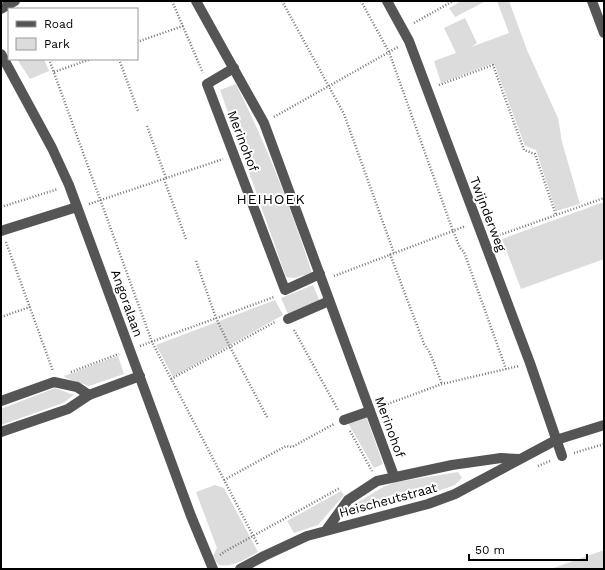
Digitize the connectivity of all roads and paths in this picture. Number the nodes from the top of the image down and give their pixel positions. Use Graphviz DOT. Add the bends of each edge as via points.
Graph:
graph roads {
  1 [pos="15,1"];
  2 [pos="172,1"];
  3 [pos="196,1"];
  4 [pos="282,1"];
  5 [pos="361,1"];
  6 [pos="387,1"];
  7 [pos="453,1"];
  8 [pos="592,1"];
  9 [pos="1,9"];
  10 [pos="183,26"];
  11 [pos="403,29"];
  12 [pos="604,34"];
  13 [pos="409,41"];
  14 [pos="138,42"];
  15 [pos="389,52"];
  16 [pos="1,54"];
  17 [pos="49,60"];
  18 [pos="87,60"];
  19 [pos="119,60"];
  20 [pos="234,68"];
  21 [pos="54,72"];
  22 [pos="207,84"];
  23 [pos="329,86"];
  24 [pos="428,90"];
  25 [pos="138,111"];
  26 [pos="264,123"];
  27 [pos="147,126"];
  28 [pos="234,155"];
  29 [pos="165,178"];
  30 [pos="69,186"];
  31 [pos="604,198"];
  32 [pos="100,200"];
  33 [pos="1,207"];
  34 [pos="77,207"];
  35 [pos="556,215"];
  36 [pos="477,222"];
  37 [pos="1,230"];
  38 [pos="453,231"];
  39 [pos="186,239"];
  40 [pos="485,241"];
  41 [pos="394,253"];
  42 [pos="390,254"];
  43 [pos="196,261"];
  44 [pos="321,277"];
  45 [pos="285,290"];
  46 [pos="329,300"];
  47 [pos="30,307"];
  48 [pos="1,317"];
  49 [pos="216,318"];
  50 [pos="288,318"];
  51 [pos="152,342"];
  52 [pos="230,347"];
  53 [pos="130,350"];
  54 [pos="530,363"];
  55 [pos="506,369"];
  56 [pos="140,376"];
  57 [pos="171,379"];
  58 [pos="55,380"];
  59 [pos="442,384"];
  60 [pos="89,395"];
  61 [pos="1,401"];
  62 [pos="370,411"];
  63 [pos="268,418"];
  64 [pos="343,420"];
  65 [pos="604,425"];
  66 [pos="1,432"];
  67 [pos="556,440"];
  68 [pos="562,456"];
  69 [pos="519,459"];
  70 [pos="394,476"];
  71 [pos="224,480"];
  72 [pos="377,481"];
  73 [pos="344,486"];
  74 [pos="328,530"];
  75 [pos="253,536"];
  76 [pos="264,556"];
  77 [pos="212,567"];
  78 [pos="240,569"];
  1 -- 9 [label="street"];
  2 -- 10 [label="path"];
  3 -- 20 [label="street, Merinohof"];
  4 -- 23 [label="path"];
  5 -- 15 [label="path"];
  6 -- 11 [label="street, Twijnderweg"];
  7 -- 11 [label="path"];
  8 -- 12 [label="street"];
  10 -- 14 [label="path"];
  10 -- 22 [label="path"];
  11 -- 13 [label="street, Twijnderweg"];
  13 -- 15 [label="path"];
  13 -- 24 [label="street, Twijnderweg"];
  15 -- 23 [label="path"];
  15 -- 38 [label="path"];
  16 -- 30 [label="street, Angoralaan" via="52,148"];
  17 -- 21 [label="path"];
  18 -- 21 [label="path"];
  19 -- 25 [label="path"];
  20 -- 22 [label="street"];
  20 -- 26 [label="street, Merinohof"];
  21 -- 32 [label="path"];
  22 -- 28 [label="street, Merinohof"];
  23 -- 26 [label="path"];
  23 -- 41 [label="path" via="344,114"];
  24 -- 35 [label="path" via="493,65 524,150 535,154"];
  24 -- 36 [label="street, Twijnderweg"];
  26 -- 44 [label="street, Merinohof"];
  27 -- 29 [label="path"];
  28 -- 29 [label="path"];
  28 -- 45 [label="street, Merinohof"];
  29 -- 32 [label="path"];
  29 -- 39 [label="path"];
  30 -- 33 [label="path"];
  30 -- 34 [label="street, Angoralaan"];
  31 -- 35 [label="path"];
  32 -- 51 [label="path"];
  34 -- 37 [label="street"];
  34 -- 53 [label="street, Angoralaan"];
  35 -- 40 [label="path"];
  36 -- 38 [label="path"];
  36 -- 40 [label="street, Twijnderweg"];
  37 -- 47 [label="path"];
  38 -- 41 [label="path"];
  38 -- 55 [label="path" via="464,252"];
  40 -- 54 [label="street, Twijnderweg"];
  41 -- 42 [label="path"];
  42 -- 44 [label="path"];
  42 -- 59 [label="path"];
  43 -- 49 [label="path"];
  44 -- 45 [label="street"];
  44 -- 46 [label="street, Merinohof"];
  45 -- 49 [label="path" via="276,296"];
  46 -- 50 [label="street"];
  46 -- 62 [label="street, Merinohof"];
  47 -- 48 [label="path"];
  47 -- 58 [label="path"];
  49 -- 51 [label="path"];
  49 -- 52 [label="path"];
  50 -- 52 [label="path" via="286,316"];
  50 -- 64 [label="path"];
  51 -- 53 [label="path"];
  51 -- 57 [label="path"];
  52 -- 57 [label="path"];
  52 -- 63 [label="path"];
  53 -- 56 [label="street, Angoralaan"];
  53 -- 58 [label="path"];
  54 -- 55 [label="path"];
  54 -- 67 [label="street, Twijnderweg"];
  55 -- 59 [label="path"];
  56 -- 60 [label="street"];
  56 -- 77 [label="street, Angoralaan" via="190,516"];
  57 -- 71 [label="path"];
  58 -- 60 [label="street" via="77,387"];
  58 -- 61 [label="street"];
  59 -- 62 [label="path"];
  60 -- 66 [label="street" via="68,409"];
  62 -- 64 [label="street"];
  62 -- 70 [label="street, Merinohof"];
  64 -- 71 [label="path" via="292,447 286,446"];
  64 -- 72 [label="path"];
  65 -- 67 [label="street, Heischeutstraat"];
  67 -- 68 [label="street, Twijnderweg"];
  67 -- 69 [label="street, Heischeutstraat"];
  69 -- 70 [label="street, Heischeutstraat" via="501,458"];
  69 -- 74 [label="street, Heischeutstraat" via="455,494 428,504"];
  70 -- 72 [label="street, Heischeutstraat"];
  71 -- 75 [label="path"];
  72 -- 74 [label="street, Heischeutstraat" via="348,500"];
  73 -- 75 [label="path"];
  74 -- 76 [label="street, Heischeutstraat" via="307,536"];
  75 -- 76 [label="path"];
  75 -- 77 [label="path" via="224,552"];
  76 -- 78 [label="street, Heischeutstraat"];
}
